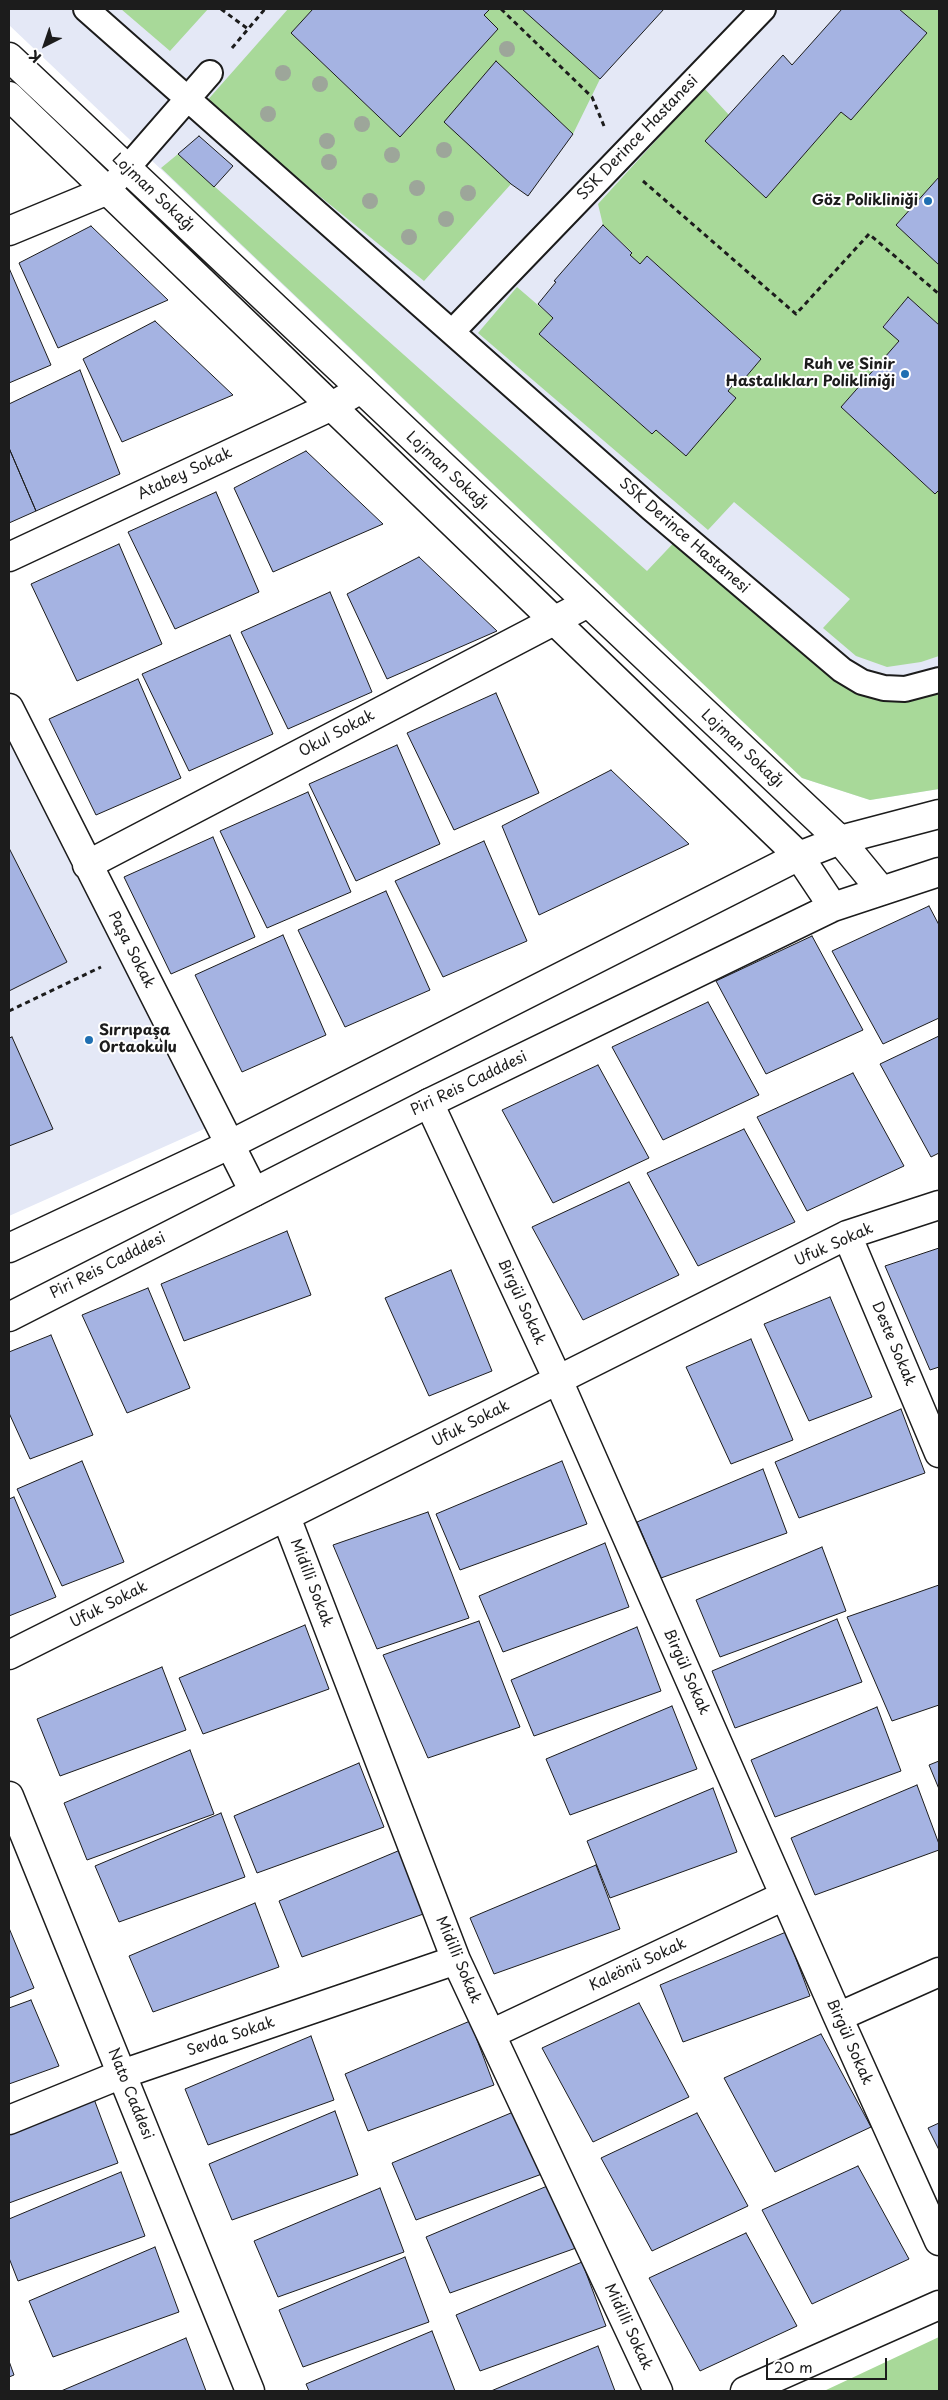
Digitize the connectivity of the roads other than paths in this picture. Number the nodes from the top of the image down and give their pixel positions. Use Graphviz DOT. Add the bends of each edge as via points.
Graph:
graph roads {
  1 [pos="86,9"];
  2 [pos="763,9"];
  3 [pos="9,57"];
  4 [pos="210,73"];
  5 [pos="9,96"];
  6 [pos="188,99"];
  7 [pos="126,169"];
  8 [pos="108,190"];
  9 [pos="9,231"];
  10 [pos="452,332"];
  11 [pos="361,390"];
  12 [pos="332,406"];
  13 [pos="9,557"];
  14 [pos="588,603"];
  15 [pos="554,620"];
  16 [pos="939,680"];
  17 [pos="9,708"];
  18 [pos="939,814"];
  19 [pos="840,840"];
  20 [pos="799,856"];
  21 [pos="87,865"];
  22 [pos="939,872"];
  23 [pos="880,890"];
  24 [pos="834,907"];
  25 [pos="429,1103"];
  26 [pos="231,1144"];
  27 [pos="254,1192"];
  28 [pos="939,1205"];
  29 [pos="847,1235"];
  30 [pos="9,1248"];
  31 [pos="9,1317"];
  32 [pos="558,1380"];
  33 [pos="939,1454"];
  34 [pos="286,1517"];
  35 [pos="9,1656"];
  36 [pos="9,1796"];
  37 [pos="784,1896"];
  38 [pos="456,1960"];
  39 [pos="939,1972"];
  40 [pos="838,2017"];
  41 [pos="491,2034"];
  42 [pos="122,2074"];
  43 [pos="9,2120"];
  44 [pos="939,2241"];
  45 [pos="939,2305"];
  46 [pos="250,2391"];
  47 [pos="658,2391"];
  48 [pos="745,2391"];
  1 -- 6 [label="lane, SSK Derince Hastanesi"];
  2 -- 10 [label="lane, SSK Derince Hastanesi"];
  3 -- 7 [label="street, Lojman Sokağı"];
  4 -- 6 [label="lane"];
  5 -- 8 [label="street, Lojman Sokağı"];
  6 -- 7 [label="lane"];
  6 -- 10 [label="lane, SSK Derince Hastanesi"];
  7 -- 8 [label="lane"];
  7 -- 11 [label="street, Lojman Sokağı"];
  8 -- 9 [label="street"];
  8 -- 12 [label="street, Lojman Sokağı"];
  10 -- 16 [label="lane, SSK Derince Hastanesi" via="652,509 842,670 862,682 884,688 905,689"];
  11 -- 12 [label="street, Atabey Sokak"];
  11 -- 14 [label="street, Lojman Sokağı"];
  12 -- 13 [label="street, Atabey Sokak"];
  12 -- 15 [label="street, Lojman Sokağı"];
  14 -- 15 [label="street, Okul Sokak"];
  14 -- 19 [label="street, Lojman Sokağı"];
  15 -- 20 [label="street, Lojman Sokağı"];
  15 -- 21 [label="street, Okul Sokak"];
  17 -- 21 [label="street, Paşa Sokak"];
  18 -- 19 [label="street"];
  19 -- 20 [label="street"];
  19 -- 23 [label="street, Lojman Sokağı"];
  20 -- 24 [label="street, Lojman Sokağı"];
  20 -- 26 [label="street"];
  21 -- 26 [label="street, Paşa Sokak"];
  22 -- 23 [label="street, Piri Reis Cadddesi"];
  23 -- 24 [label="street, Piri Reis Cadddesi"];
  24 -- 25 [label="street, Piri Reis Cadddesi"];
  25 -- 27 [label="street, Piri Reis Cadddesi"];
  25 -- 32 [label="street, Birgül Sokak"];
  26 -- 27 [label="street, Paşa Sokak"];
  26 -- 30 [label="street"];
  27 -- 31 [label="street, Piri Reis Cadddesi"];
  28 -- 29 [label="street, Ufuk Sokak"];
  29 -- 32 [label="street, Ufuk Sokak"];
  29 -- 33 [label="street, Deste Sokak"];
  32 -- 34 [label="street, Ufuk Sokak"];
  32 -- 37 [label="street, Birgül Sokak"];
  34 -- 35 [label="street, Ufuk Sokak"];
  34 -- 38 [label="street, Midilli Sokak"];
  36 -- 42 [label="street, Nato Caddesi"];
  37 -- 40 [label="street, Birgül Sokak"];
  37 -- 41 [label="street, Kaleönü Sokak"];
  38 -- 41 [label="street, Midilli Sokak"];
  38 -- 42 [label="street, Sevda Sokak"];
  39 -- 40 [label="street"];
  40 -- 44 [label="street, Birgül Sokak"];
  41 -- 47 [label="street, Midilli Sokak"];
  42 -- 43 [label="street, Sevda Sokak"];
  42 -- 46 [label="street, Nato Caddesi"];
  45 -- 48 [label="street"];
}
